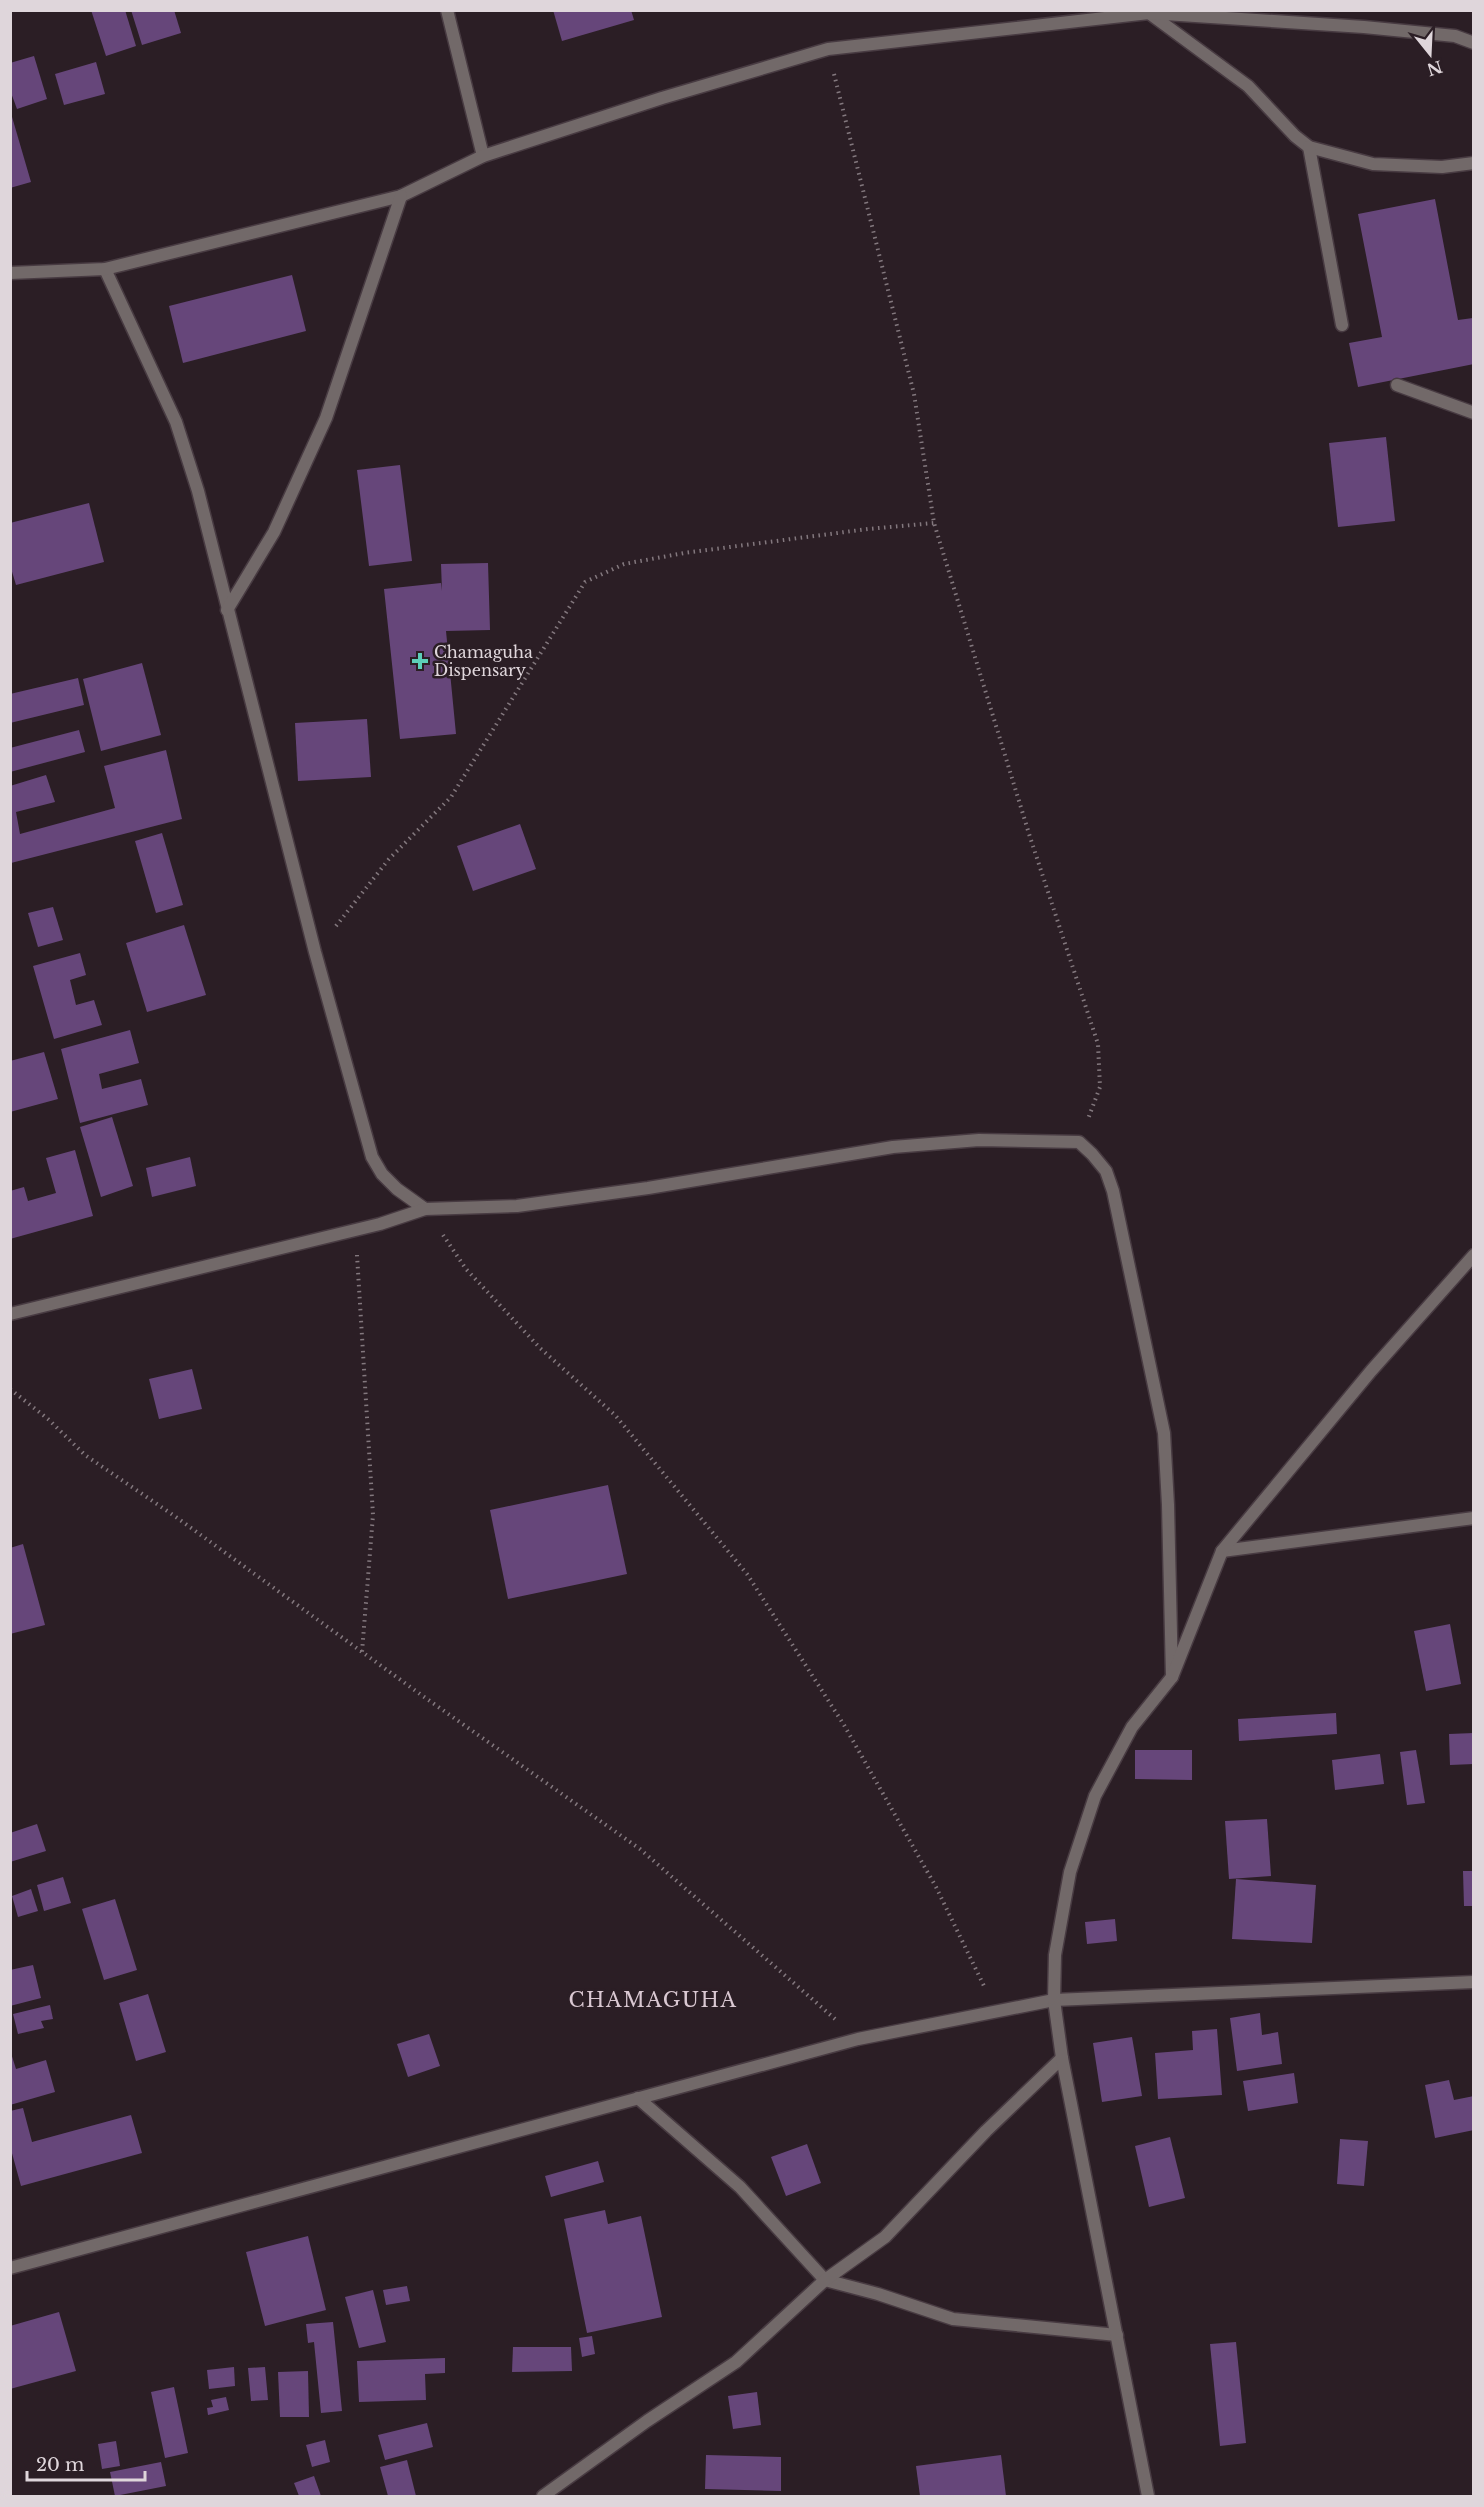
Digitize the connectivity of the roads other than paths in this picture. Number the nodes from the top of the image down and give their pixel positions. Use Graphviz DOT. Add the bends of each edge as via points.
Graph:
graph roads {
  1 [pos="447,10"];
  2 [pos="1149,13"];
  3 [pos="1473,43"];
  4 [pos="1309,147"];
  5 [pos="483,156"];
  6 [pos="1473,163"];
  7 [pos="401,196"];
  8 [pos="105,269"];
  9 [pos="10,273"];
  10 [pos="1342,325"];
  11 [pos="1397,385"];
  12 [pos="1473,413"];
  13 [pos="227,610"];
  14 [pos="425,1209"];
  15 [pos="1473,1255"];
  16 [pos="10,1314"];
  17 [pos="1473,1518"];
  18 [pos="1222,1551"];
  19 [pos="1172,1677"];
  20 [pos="1473,1982"];
  21 [pos="1054,2000"];
  22 [pos="1062,2058"];
  23 [pos="638,2098"];
  24 [pos="10,2268"];
  25 [pos="825,2280"];
  26 [pos="1118,2335"];
  27 [pos="543,2496"];
  28 [pos="1148,2496"];
  1 -- 5 [label="street"];
  2 -- 3 [label="street" via="1364,27 1455,36"];
  2 -- 4 [label="street" via="1248,86"];
  2 -- 5 [label="street" via="828,49"];
  4 -- 6 [label="street" via="1373,164 1442,167"];
  4 -- 10 [label="street"];
  5 -- 7 [label="street"];
  7 -- 8 [label="street"];
  7 -- 13 [label="street" via="326,418 274,532"];
  8 -- 9 [label="street"];
  8 -- 13 [label="street" via="176,422 198,491"];
  11 -- 12 [label="street"];
  13 -- 14 [label="street" via="372,1157 397,1189"];
  14 -- 16 [label="street" via="380,1224"];
  14 -- 19 [label="street" via="517,1206 939,1142 1079,1142 1106,1172 1113,1191 1164,1433"];
  15 -- 18 [label="street"];
  17 -- 18 [label="street"];
  18 -- 19 [label="street"];
  19 -- 21 [label="street" via="1132,1727 1095,1796 1070,1872 1055,1955"];
  20 -- 21 [label="street"];
  21 -- 22 [label="street"];
  21 -- 23 [label="street" via="858,2039"];
  22 -- 25 [label="street" via="885,2237"];
  22 -- 26 [label="street"];
  23 -- 24 [label="street"];
  23 -- 25 [label="street" via="740,2187"];
  25 -- 26 [label="street" via="953,2319"];
  25 -- 27 [label="street" via="736,2362"];
  26 -- 28 [label="street"];
}
